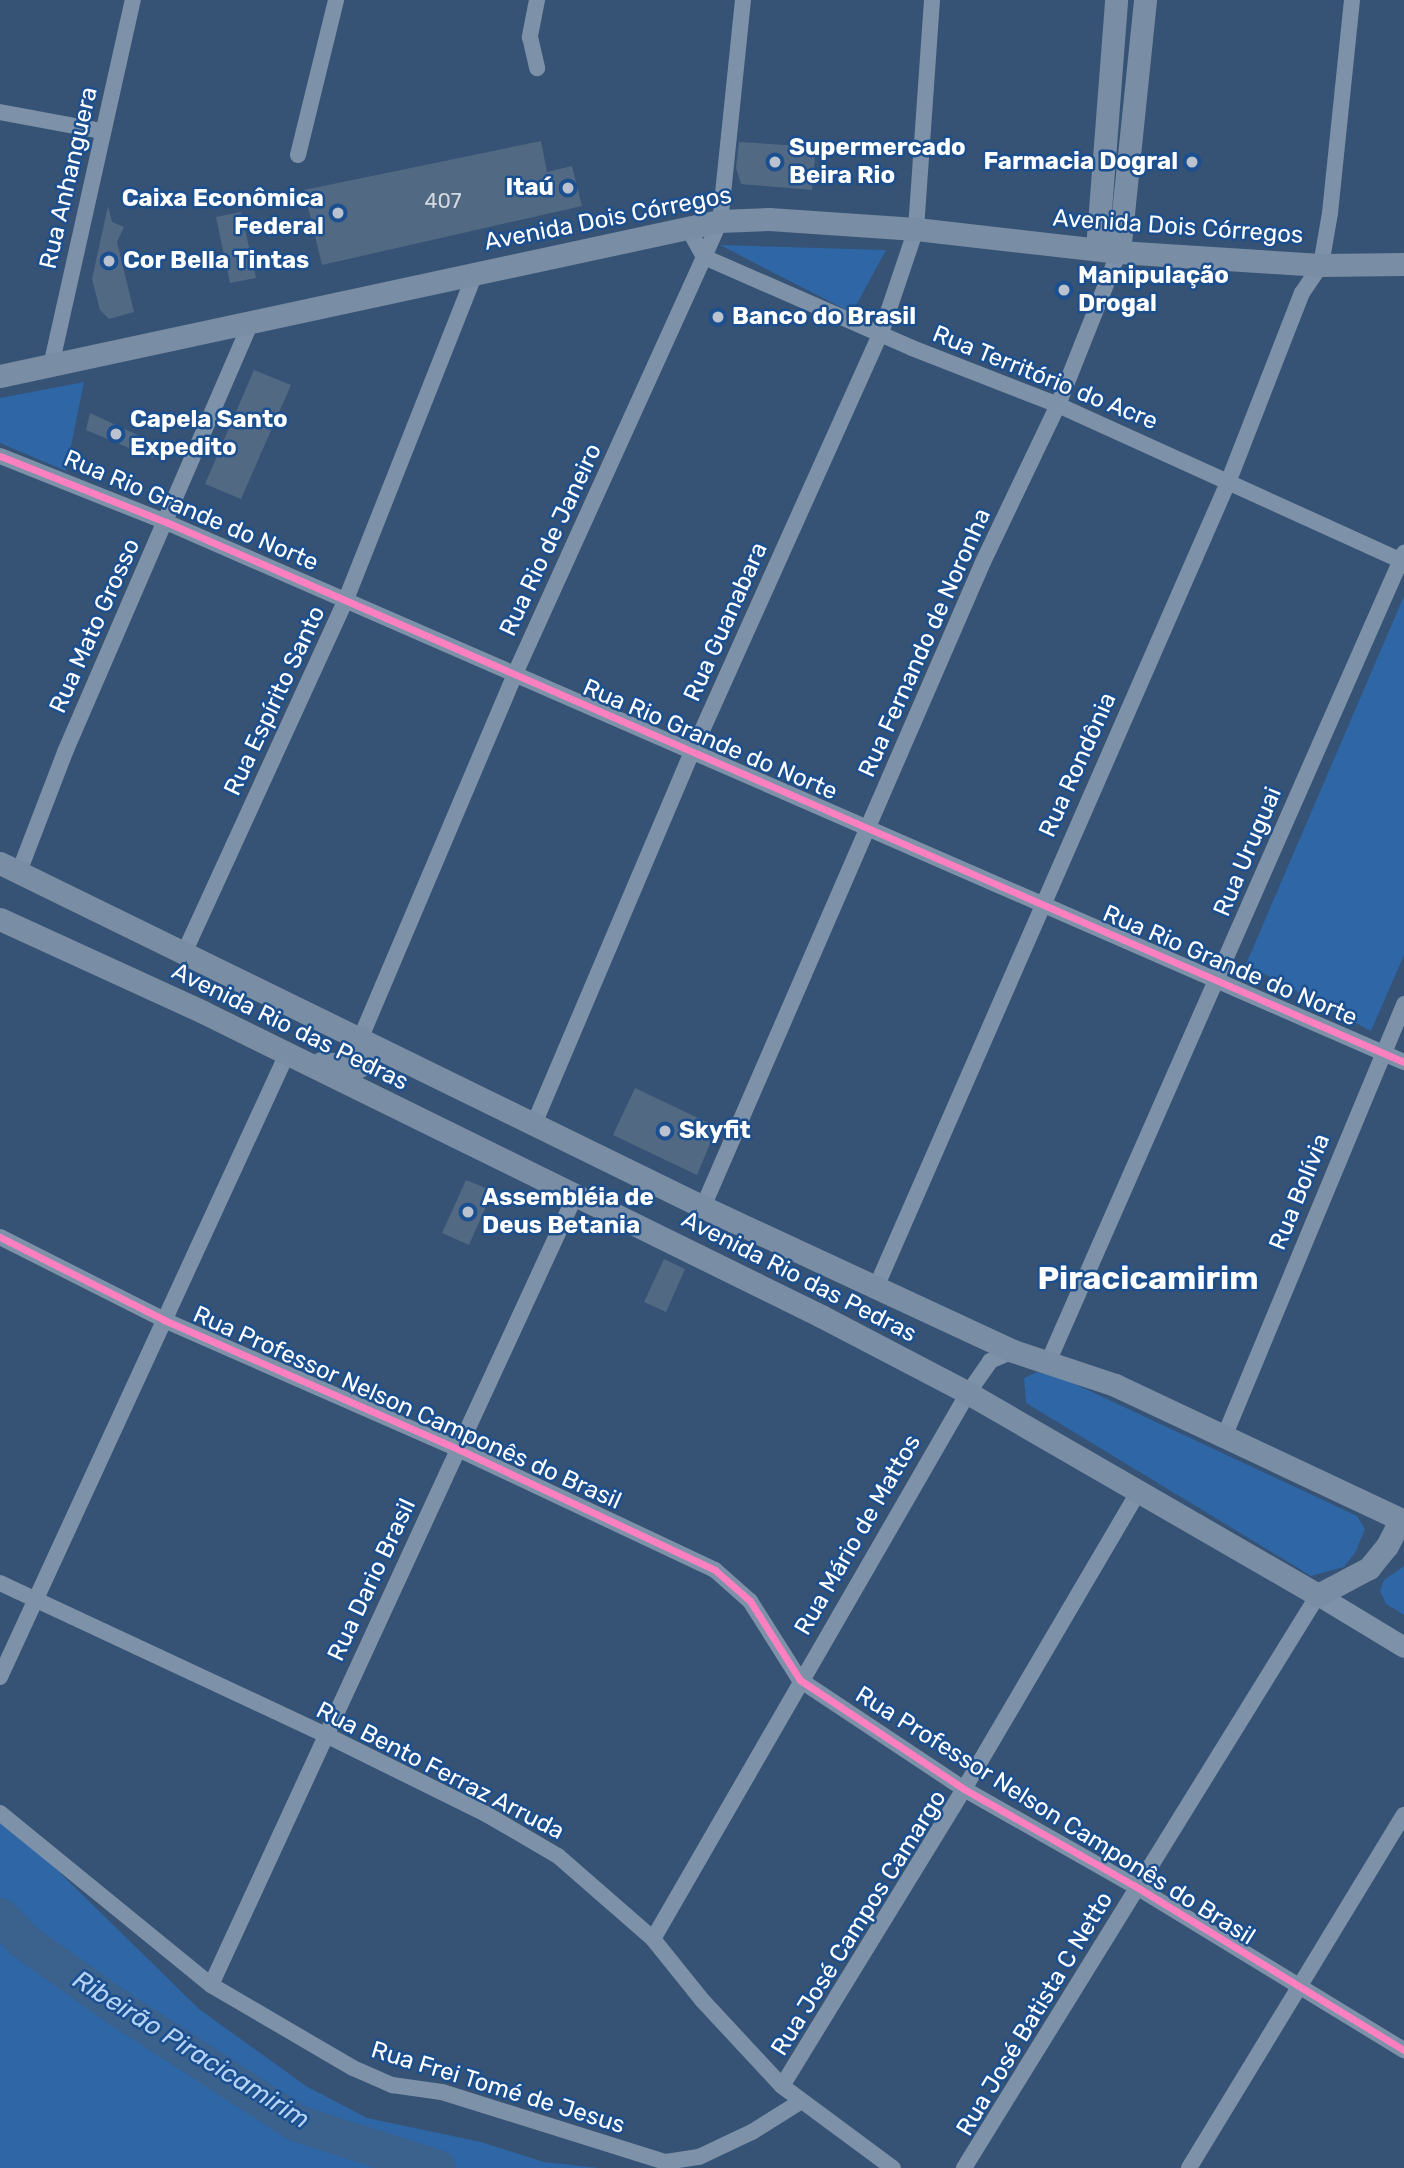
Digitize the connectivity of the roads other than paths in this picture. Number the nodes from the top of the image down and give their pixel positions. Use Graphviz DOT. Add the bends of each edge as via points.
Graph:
graph roads {
  1 [pos="133,0"];
  2 [pos="336,0"];
  3 [pos="537,0"];
  4 [pos="743,0"];
  5 [pos="932,0"];
  6 [pos="1116,0"];
  7 [pos="1145,0"];
  8 [pos="1352,0"];
  9 [pos="537,68"];
  10 [pos="0,112"];
  11 [pos="102,131"];
  12 [pos="298,155"];
  13 [pos="720,221"];
  14 [pos="688,228"];
  15 [pos="916,229"];
  16 [pos="1108,251"];
  17 [pos="704,257"];
  18 [pos="1404,264"];
  19 [pos="1321,265"];
  20 [pos="476,271"];
  21 [pos="251,323"];
  22 [pos="881,333"];
  23 [pos="51,366"];
  24 [pos="0,376"];
  25 [pos="1058,405"];
  26 [pos="0,456"];
  27 [pos="1229,480"];
  28 [pos="166,522"];
  29 [pos="1403,558"];
  30 [pos="345,602"];
  31 [pos="514,676"];
  32 [pos="691,755"];
  33 [pos="869,828"];
  34 [pos="10,868"];
  35 [pos="1041,905"];
  36 [pos="0,919"];
  37 [pos="185,951"];
  38 [pos="1217,982"];
  39 [pos="1404,1004"];
  40 [pos="361,1037"];
  41 [pos="1382,1052"];
  42 [pos="287,1054"];
  43 [pos="1404,1062"];
  44 [pos="534,1124"];
  45 [pos="576,1194"];
  46 [pos="703,1207"];
  47 [pos="0,1237"];
  48 [pos="877,1285"];
  49 [pos="164,1320"];
  50 [pos="1013,1352"];
  51 [pos="1049,1360"];
  52 [pos="968,1393"];
  53 [pos="1224,1437"];
  54 [pos="458,1449"];
  55 [pos="1139,1491"];
  56 [pos="1403,1517"];
  57 [pos="0,1583"];
  58 [pos="1318,1595"];
  59 [pos="36,1600"];
  60 [pos="1404,1647"];
  61 [pos="0,1677"];
  62 [pos="800,1680"];
  63 [pos="326,1735"];
  64 [pos="964,1789"];
  65 [pos="0,1813"];
  66 [pos="1404,1815"];
  67 [pos="1135,1886"];
  68 [pos="653,1939"];
  69 [pos="211,1985"];
  70 [pos="1298,1989"];
  71 [pos="1404,2050"];
  72 [pos="782,2086"];
  73 [pos="800,2102"];
  74 [pos="893,2168"];
  75 [pos="964,2168"];
  76 [pos="1189,2168"];
  1 -- 11 [label="street, Rua Anhanguera"];
  2 -- 12 [label="street"];
  3 -- 9 [label="street" via="530,37"];
  4 -- 13 [label="street"];
  5 -- 15 [label="street, Rua Guanabara"];
  6 -- 16 [label="main road"];
  7 -- 16 [label="main road"];
  8 -- 19 [label="street" via="1331,213"];
  10 -- 11 [label="street"];
  11 -- 23 [label="street, Rua Anhanguera"];
  13 -- 14 [label="main road, Avenida Dois Córregos"];
  13 -- 15 [label="main road, Avenida Dois Córregos" via="769,219"];
  13 -- 17 [label="street"];
  14 -- 17 [label="street"];
  14 -- 20 [label="main road, Avenida Dois Córregos"];
  15 -- 16 [label="main road, Avenida Dois Córregos"];
  15 -- 22 [label="street, Rua Guanabara"];
  16 -- 19 [label="main road, Avenida Dois Córregos"];
  16 -- 25 [label="street, Rua Fernando de Noronha"];
  17 -- 22 [label="street, Rua Território do Acre"];
  17 -- 31 [label="street, Rua Rio de Janeiro"];
  18 -- 19 [label="main road, Avenida Dois Córregos"];
  19 -- 27 [label="street, Rua Rondônia" via="1302,293"];
  20 -- 21 [label="main road, Avenida Dois Córregos"];
  20 -- 30 [label="street, Rua Espírito Santo"];
  21 -- 23 [label="main road, Avenida Dois Córregos"];
  21 -- 28 [label="street, Rua Mato Grosso"];
  22 -- 25 [label="street, Rua Território do Acre"];
  22 -- 32 [label="street, Rua Guanabara"];
  23 -- 24 [label="main road, Avenida Dois Córregos"];
  25 -- 27 [label="street, Rua Território do Acre"];
  25 -- 33 [label="street, Rua Fernando de Noronha" via="983,562"];
  26 -- 28 [label="street, Rua Rio Grande do Norte"];
  27 -- 29 [label="street, Rua Território do Acre"];
  27 -- 35 [label="street, Rua Rondônia"];
  28 -- 30 [label="street, Rua Rio Grande do Norte"];
  28 -- 34 [label="street, Rua Mato Grosso"];
  29 -- 38 [label="street, Rua Uruguai"];
  30 -- 31 [label="street, Rua Rio Grande do Norte"];
  30 -- 37 [label="street, Rua Espírito Santo"];
  31 -- 32 [label="street, Rua Rio Grande do Norte"];
  31 -- 40 [label="street, Rua Rio de Janeiro"];
  32 -- 33 [label="street, Rua Rio Grande do Norte"];
  32 -- 44 [label="street, Rua Guanabara"];
  33 -- 35 [label="street, Rua Rio Grande do Norte"];
  33 -- 46 [label="street, Rua Fernando de Noronha"];
  34 -- 37 [label="main road, Avenida Rio das Pedras"];
  35 -- 38 [label="street, Rua Rio Grande do Norte"];
  35 -- 48 [label="street, Rua Rondônia"];
  36 -- 42 [label="main road, Avenida Rio das Pedras"];
  37 -- 40 [label="main road, Avenida Rio das Pedras"];
  38 -- 41 [label="street, Rua Rio Grande do Norte"];
  38 -- 51 [label="street, Rua Uruguai"];
  39 -- 41 [label="street, Rua Bolívia"];
  40 -- 42 [label="main road" via="365,1054 359,1066 351,1068"];
  40 -- 44 [label="main road, Avenida Rio das Pedras"];
  41 -- 43 [label="street, Rua Rio Grande do Norte"];
  41 -- 53 [label="street, Rua Bolívia"];
  42 -- 45 [label="main road, Avenida Rio das Pedras"];
  42 -- 49 [label="street"];
  44 -- 46 [label="main road, Avenida Rio das Pedras"];
  45 -- 52 [label="main road, Avenida Rio das Pedras"];
  45 -- 54 [label="street, Rua Dario Brasil"];
  46 -- 48 [label="main road, Avenida Rio das Pedras"];
  47 -- 49 [label="street, Rua Professor Nelson Camponês do Brasil"];
  48 -- 50 [label="main road, Avenida Rio das Pedras"];
  49 -- 54 [label="street, Rua Professor Nelson Camponês do Brasil"];
  49 -- 59 [label="street"];
  50 -- 51 [label="main road, Avenida Rio das Pedras"];
  50 -- 52 [label="street, Rua Mário de Mattos" via="990,1361"];
  51 -- 53 [label="main road, Avenida Rio das Pedras" via="1115,1385"];
  52 -- 55 [label="main road, Avenida Rio das Pedras"];
  52 -- 62 [label="street, Rua Mário de Mattos"];
  53 -- 56 [label="main road, Avenida Rio das Pedras"];
  54 -- 62 [label="street, Rua Professor Nelson Camponês do Brasil" via="715,1570 750,1601"];
  54 -- 63 [label="street, Rua Dario Brasil"];
  55 -- 58 [label="main road, Avenida Rio das Pedras"];
  55 -- 64 [label="street, Rua José Campos Camargo"];
  56 -- 58 [label="main road" via="1369,1568 1345,1585"];
  57 -- 59 [label="street, Rua Bento Ferraz Arruda"];
  58 -- 60 [label="street, Avenida Rio das Pedras"];
  58 -- 67 [label="street, Rua José Batista C Netto"];
  59 -- 61 [label="street"];
  59 -- 63 [label="street, Rua Bento Ferraz Arruda"];
  62 -- 64 [label="street, Rua Professor Nelson Camponês do Brasil"];
  62 -- 68 [label="street, Rua Mário de Mattos"];
  63 -- 68 [label="street, Rua Bento Ferraz Arruda" via="547,1849"];
  63 -- 69 [label="street, Rua Dario Brasil"];
  64 -- 67 [label="street, Rua Professor Nelson Camponês do Brasil"];
  64 -- 72 [label="street, Rua José Campos Camargo"];
  65 -- 69 [label="street, Rua Frei Tomé de Jesus"];
  66 -- 70 [label="street"];
  67 -- 70 [label="street, Rua Professor Nelson Camponês do Brasil"];
  67 -- 75 [label="street, Rua José Batista C Netto"];
  68 -- 72 [label="street, Rua Bento Ferraz Arruda"];
  69 -- 73 [label="street, Rua Frei Tomé de Jesus" via="353,2068 392,2085 442,2092 666,2162 699,2157"];
  70 -- 71 [label="street, Rua Professor Nelson Camponês do Brasil"];
  70 -- 76 [label="street"];
  72 -- 73 [label="street, Rua Bento Ferraz Arruda"];
  73 -- 74 [label="street, Rua Bento Ferraz Arruda"];
}
